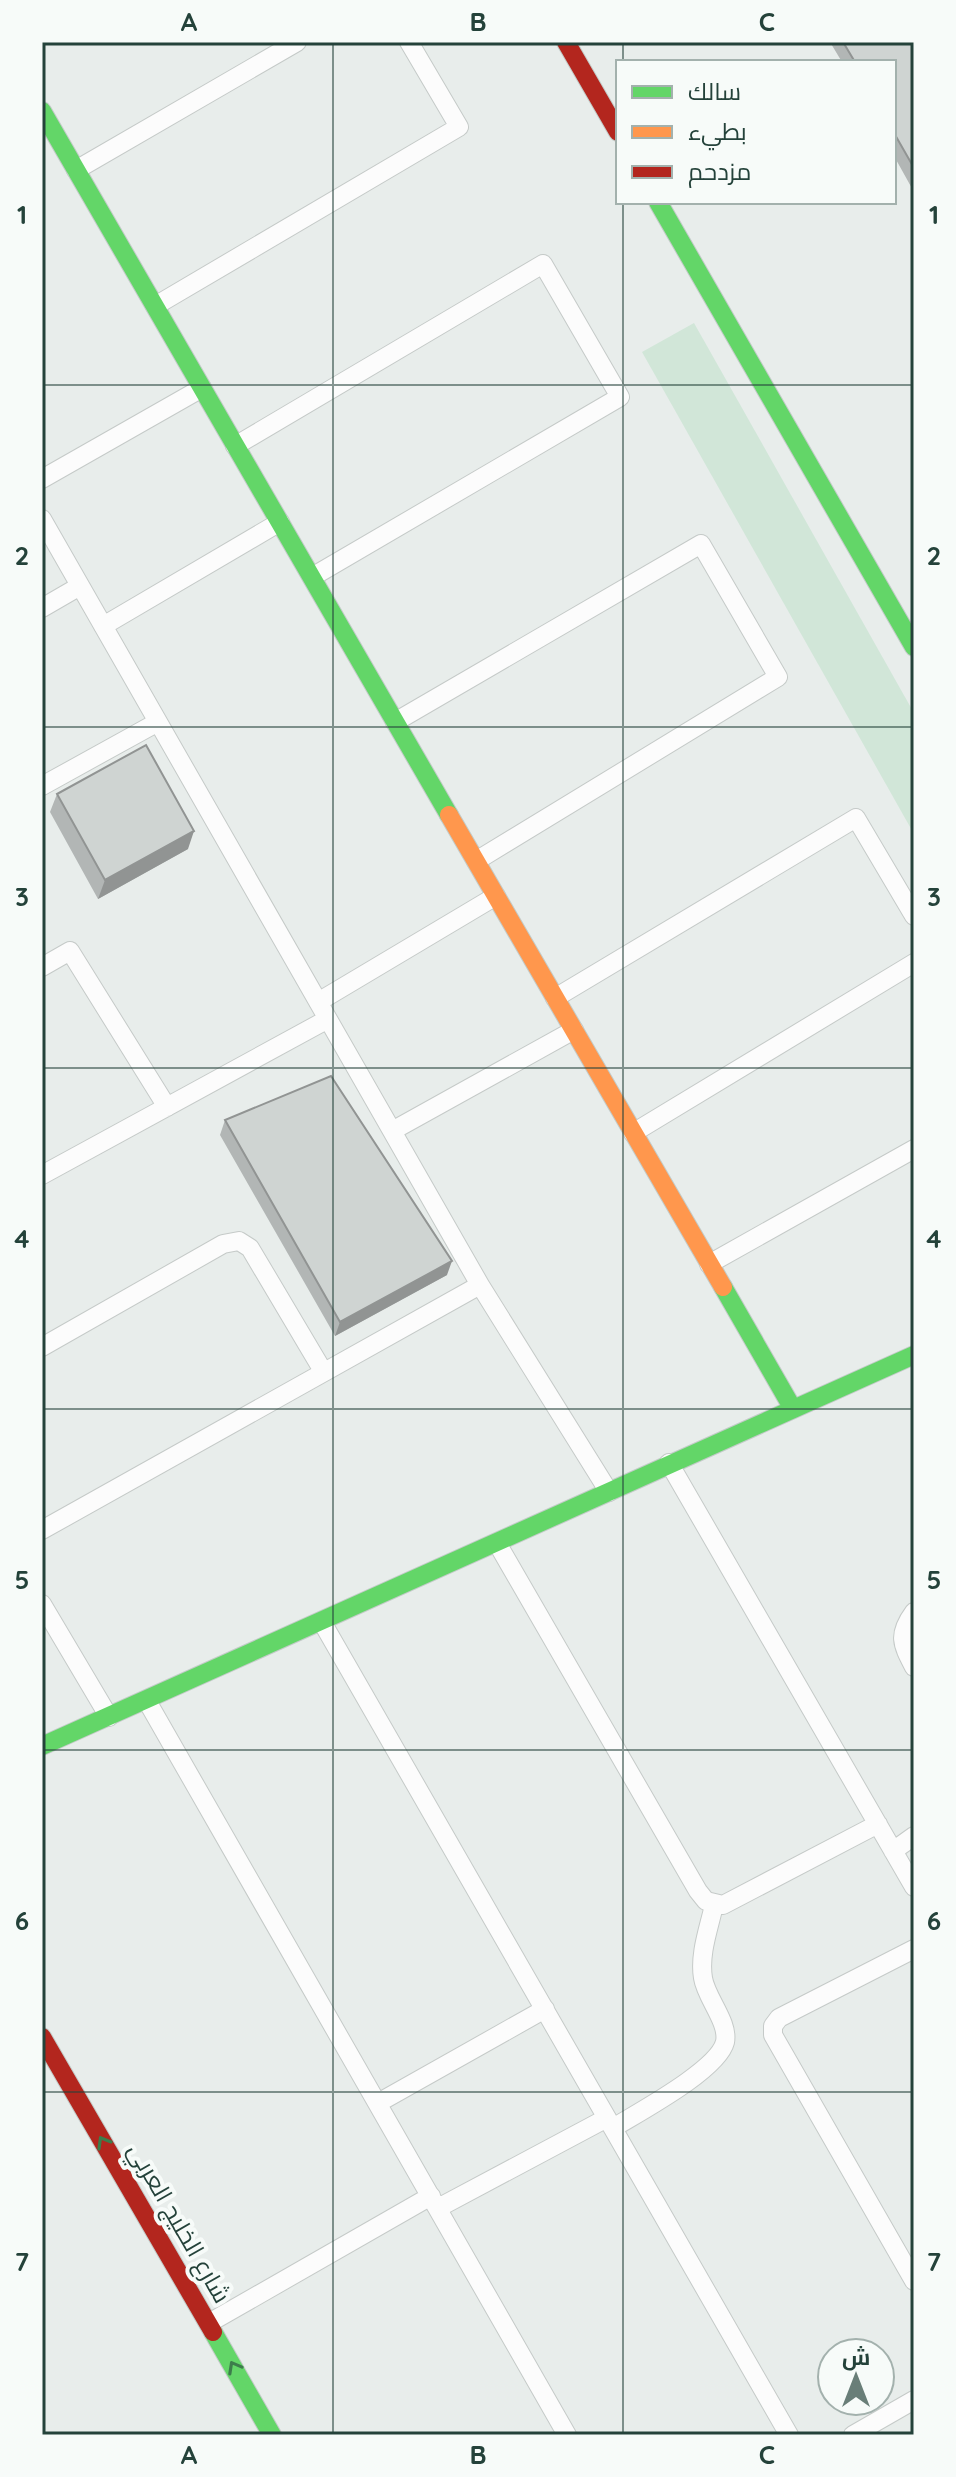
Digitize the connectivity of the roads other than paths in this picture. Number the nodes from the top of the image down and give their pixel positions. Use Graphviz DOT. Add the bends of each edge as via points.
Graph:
graph roads {
  1 [pos="297,42"];
  2 [pos="409,42"];
  3 [pos="566,42"];
  4 [pos="42,111"];
  5 [pos="616,129"];
  6 [pos="76,170"];
  7 [pos="659,204"];
  8 [pos="155,306"];
  9 [pos="202,388"];
  10 [pos="235,446"];
  11 [pos="42,479"];
  12 [pos="42,519"];
  13 [pos="280,522"];
  14 [pos="312,577"];
  15 [pos="80,586"];
  16 [pos="42,608"];
  17 [pos="103,626"];
  18 [pos="914,647"];
  19 [pos="158,722"];
  20 [pos="395,722"];
  21 [pos="42,786"];
  22 [pos="476,861"];
  23 [pos="496,896"];
  24 [pos="914,916"];
  25 [pos="914,963"];
  26 [pos="42,967"];
  27 [pos="555,998"];
  28 [pos="318,1002"];
  29 [pos="328,1019"];
  30 [pos="574,1030"];
  31 [pos="167,1107"];
  32 [pos="392,1131"];
  33 [pos="633,1133"];
  34 [pos="914,1149"];
  35 [pos="42,1175"];
  36 [pos="709,1264"];
  37 [pos="480,1285"];
  38 [pos="42,1347"];
  39 [pos="914,1355"];
  40 [pos="323,1371"];
  41 [pos="793,1409"];
  42 [pos="669,1463"];
  43 [pos="609,1492"];
  44 [pos="42,1530"];
  45 [pos="497,1543"];
  46 [pos="42,1604"];
  47 [pos="914,1612"];
  48 [pos="322,1622"];
  49 [pos="914,1667"];
  50 [pos="147,1701"];
  51 [pos="109,1717"];
  52 [pos="42,1746"];
  53 [pos="878,1824"];
  54 [pos="914,1836"];
  55 [pos="893,1851"];
  56 [pos="914,1887"];
  57 [pos="714,1905"];
  58 [pos="914,1949"];
  59 [pos="545,2009"];
  60 [pos="42,2037"];
  61 [pos="378,2103"];
  62 [pos="610,2123"];
  63 [pos="434,2202"];
  64 [pos="914,2281"];
  65 [pos="209,2323"];
  66 [pos="912,2405"];
  67 [pos="272,2435"];
  68 [pos="567,2435"];
  69 [pos="789,2435"];
  70 [pos="853,2435"];
  1 -- 6 [label="street"];
  2 -- 8 [label="street" via="459,127"];
  3 -- 5 [label="street"];
  4 -- 6 [label="street"];
  6 -- 8 [label="street"];
  7 -- 18 [label="street"];
  8 -- 9 [label="street"];
  9 -- 10 [label="street"];
  9 -- 11 [label="street"];
  10 -- 13 [label="street"];
  10 -- 14 [label="street" via="543,264 551,277 620,397"];
  12 -- 15 [label="street"];
  13 -- 14 [label="street"];
  13 -- 17 [label="street"];
  14 -- 20 [label="street"];
  15 -- 16 [label="street"];
  15 -- 17 [label="street"];
  17 -- 19 [label="street"];
  19 -- 21 [label="street"];
  19 -- 28 [label="street"];
  20 -- 22 [label="street"];
  20 -- 22 [label="street" via="701,544 778,677"];
  22 -- 23 [label="street"];
  23 -- 27 [label="street"];
  23 -- 28 [label="street"];
  24 -- 27 [label="street" via="856,818"];
  25 -- 33 [label="street"];
  26 -- 31 [label="street" via="70,951"];
  27 -- 30 [label="street"];
  28 -- 29 [label="street"];
  29 -- 31 [label="street"];
  29 -- 32 [label="street"];
  30 -- 32 [label="street"];
  30 -- 33 [label="street"];
  31 -- 35 [label="street"];
  32 -- 37 [label="street"];
  33 -- 36 [label="street"];
  34 -- 36 [label="street"];
  36 -- 41 [label="street"];
  37 -- 40 [label="street"];
  37 -- 43 [label="street"];
  38 -- 40 [label="street" via="223,1244 239,1241 250,1248"];
  39 -- 41 [label="street"];
  40 -- 44 [label="street"];
  41 -- 42 [label="street"];
  42 -- 43 [label="street"];
  42 -- 53 [label="street"];
  43 -- 45 [label="street"];
  45 -- 48 [label="street"];
  45 -- 57 [label="street" via="698,1891"];
  46 -- 51 [label="street"];
  47 -- 49 [label="street" via="904,1625 902,1645"];
  48 -- 50 [label="street"];
  48 -- 59 [label="street"];
  50 -- 51 [label="street"];
  50 -- 61 [label="street"];
  51 -- 52 [label="street"];
  53 -- 55 [label="street"];
  53 -- 57 [label="street"];
  54 -- 55 [label="street"];
  55 -- 56 [label="street"];
  57 -- 62 [label="street" via="702,1964 703,1981 726,2039 719,2056 697,2075"];
  58 -- 64 [label="street" via="779,2018 773,2026 773,2035"];
  59 -- 61 [label="street"];
  59 -- 62 [label="street"];
  65 -- 60 [label="street, شارع الخليج العربي, one-way"];
  61 -- 63 [label="street"];
  62 -- 63 [label="street"];
  62 -- 69 [label="street"];
  63 -- 65 [label="street"];
  63 -- 68 [label="street"];
  67 -- 65 [label="street, شارع الخليج العربي, one-way"];
  66 -- 70 [label="street"];
}
